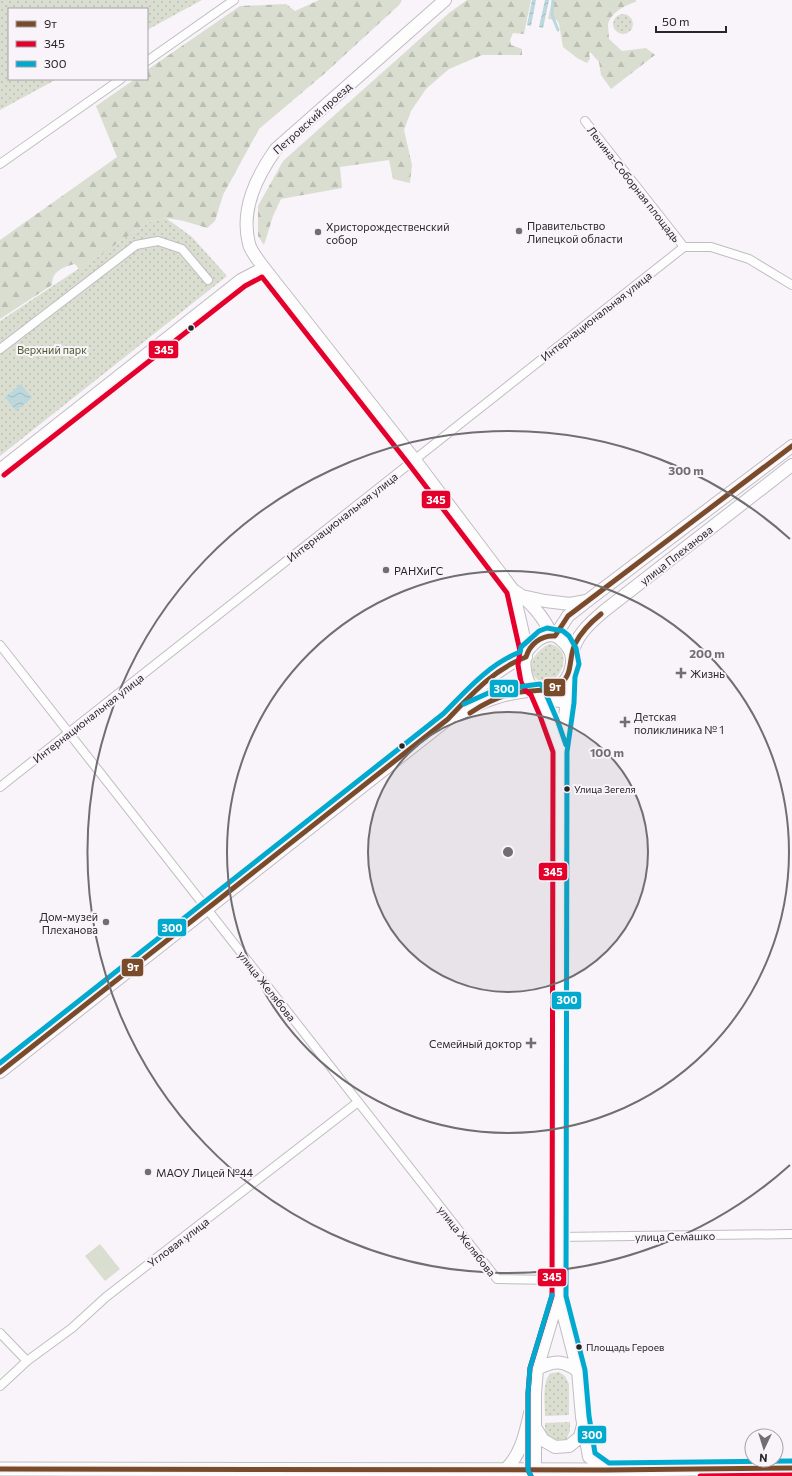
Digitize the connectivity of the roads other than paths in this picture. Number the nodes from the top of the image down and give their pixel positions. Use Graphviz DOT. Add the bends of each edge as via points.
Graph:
graph roads {
  1 [pos="234,0"];
  2 [pos="445,0"];
  3 [pos="148,60"];
  4 [pos="120,80"];
  5 [pos="585,121"];
  6 [pos="0,164"];
  7 [pos="684,247"];
  8 [pos="264,268"];
  9 [pos="208,280"];
  10 [pos="792,285"];
  11 [pos="0,349"];
  12 [pos="792,446"];
  13 [pos="414,459"];
  14 [pos="792,465"];
  15 [pos="0,470"];
  16 [pos="518,593"];
  17 [pos="587,601"];
  18 [pos="554,635"];
  19 [pos="0,645"];
  20 [pos="526,654"];
  21 [pos="572,655"];
  22 [pos="568,676"];
  23 [pos="536,690"];
  24 [pos="567,702"];
  25 [pos="448,719"];
  26 [pos="69,732"];
  27 [pos="560,751"];
  28 [pos="0,787"];
  29 [pos="207,909"];
  30 [pos="0,1072"];
  31 [pos="358,1102"];
  32 [pos="792,1234"];
  33 [pos="558,1237"];
  34 [pos="558,1280"];
  35 [pos="558,1297"];
  36 [pos="0,1332"];
  37 [pos="27,1362"];
  38 [pos="537,1369"];
  39 [pos="578,1371"];
  40 [pos="0,1386"];
  41 [pos="535,1393"];
  42 [pos="583,1423"];
  43 [pos="535,1427"];
  44 [pos="792,1468"];
  45 [pos="0,1469"];
  46 [pos="607,1470"];
  47 [pos="500,1473"];
  48 [pos="538,1473"];
  1 -- 3 [label="street"];
  2 -- 8 [label="main road, Петровский проезд" via="276,149 263,168 247,209 246,225 249,245"];
  4 -- 6 [label="street"];
  5 -- 7 [label="street, Ленина-Соборная площадь"];
  7 -- 10 [label="street" via="711,247 749,258"];
  7 -- 13 [label="street, Интернациональная улица"];
  8 -- 13 [label="main road"];
  8 -- 15 [label="main road" via="241,280"];
  9 -- 11 [label="street" via="182,249 158,240 136,245"];
  12 -- 17 [label="main road, улица Плеханова"];
  13 -- 16 [label="main road"];
  13 -- 26 [label="street, Интернациональная улица"];
  14 -- 21 [label="main road, улица Плеханова" via="604,611 579,636"];
  16 -- 17 [label="main road" via="545,601 570,604"];
  16 -- 18 [label="main road"];
  16 -- 20 [label="main road"];
  17 -- 18 [label="main road, улица Плеханова" via="568,616"];
  18 -- 20 [label="main road" via="543,637"];
  18 -- 21 [label="main road" via="563,640"];
  19 -- 26 [label="street, улица Желябова"];
  20 -- 23 [label="main road" via="528,680"];
  20 -- 25 [label="main road" via="501,671"];
  21 -- 22 [label="main road" via="572,667"];
  22 -- 23 [label="main road" via="556,687"];
  22 -- 24 [label="main road"];
  23 -- 24 [label="main road" via="547,697"];
  23 -- 25 [label="main road" via="497,697"];
  23 -- 27 [label="main road" via="552,725"];
  24 -- 27 [label="main road"];
  25 -- 29 [label="main road"];
  26 -- 28 [label="street, Интернациональная улица"];
  26 -- 29 [label="street, улица Желябова"];
  27 -- 33 [label="main road"];
  29 -- 30 [label="main road"];
  29 -- 31 [label="street, улица Желябова"];
  31 -- 34 [label="street, улица Желябова" via="497,1279"];
  31 -- 37 [label="street, Угловая улица"];
  32 -- 33 [label="street, улица Семашко"];
  33 -- 34 [label="main road"];
  34 -- 35 [label="main road"];
  35 -- 38 [label="main road"];
  35 -- 39 [label="main road"];
  36 -- 37 [label="street"];
  37 -- 40 [label="street, Угловая улица"];
  38 -- 39 [label="main road" via="558,1362"];
  38 -- 41 [label="main road"];
  39 -- 42 [label="main road"];
  41 -- 43 [label="main road"];
  41 -- 47 [label="main road" via="524,1440 515,1459"];
  42 -- 43 [label="main road" via="580,1437 569,1446 555,1447 543,1440"];
  42 -- 46 [label="main road" via="589,1457"];
  43 -- 48 [label="main road"];
  44 -- 46 [label="main road"];
  45 -- 47 [label="main road"];
  46 -- 48 [label="main road"];
  47 -- 48 [label="main road"];
}
